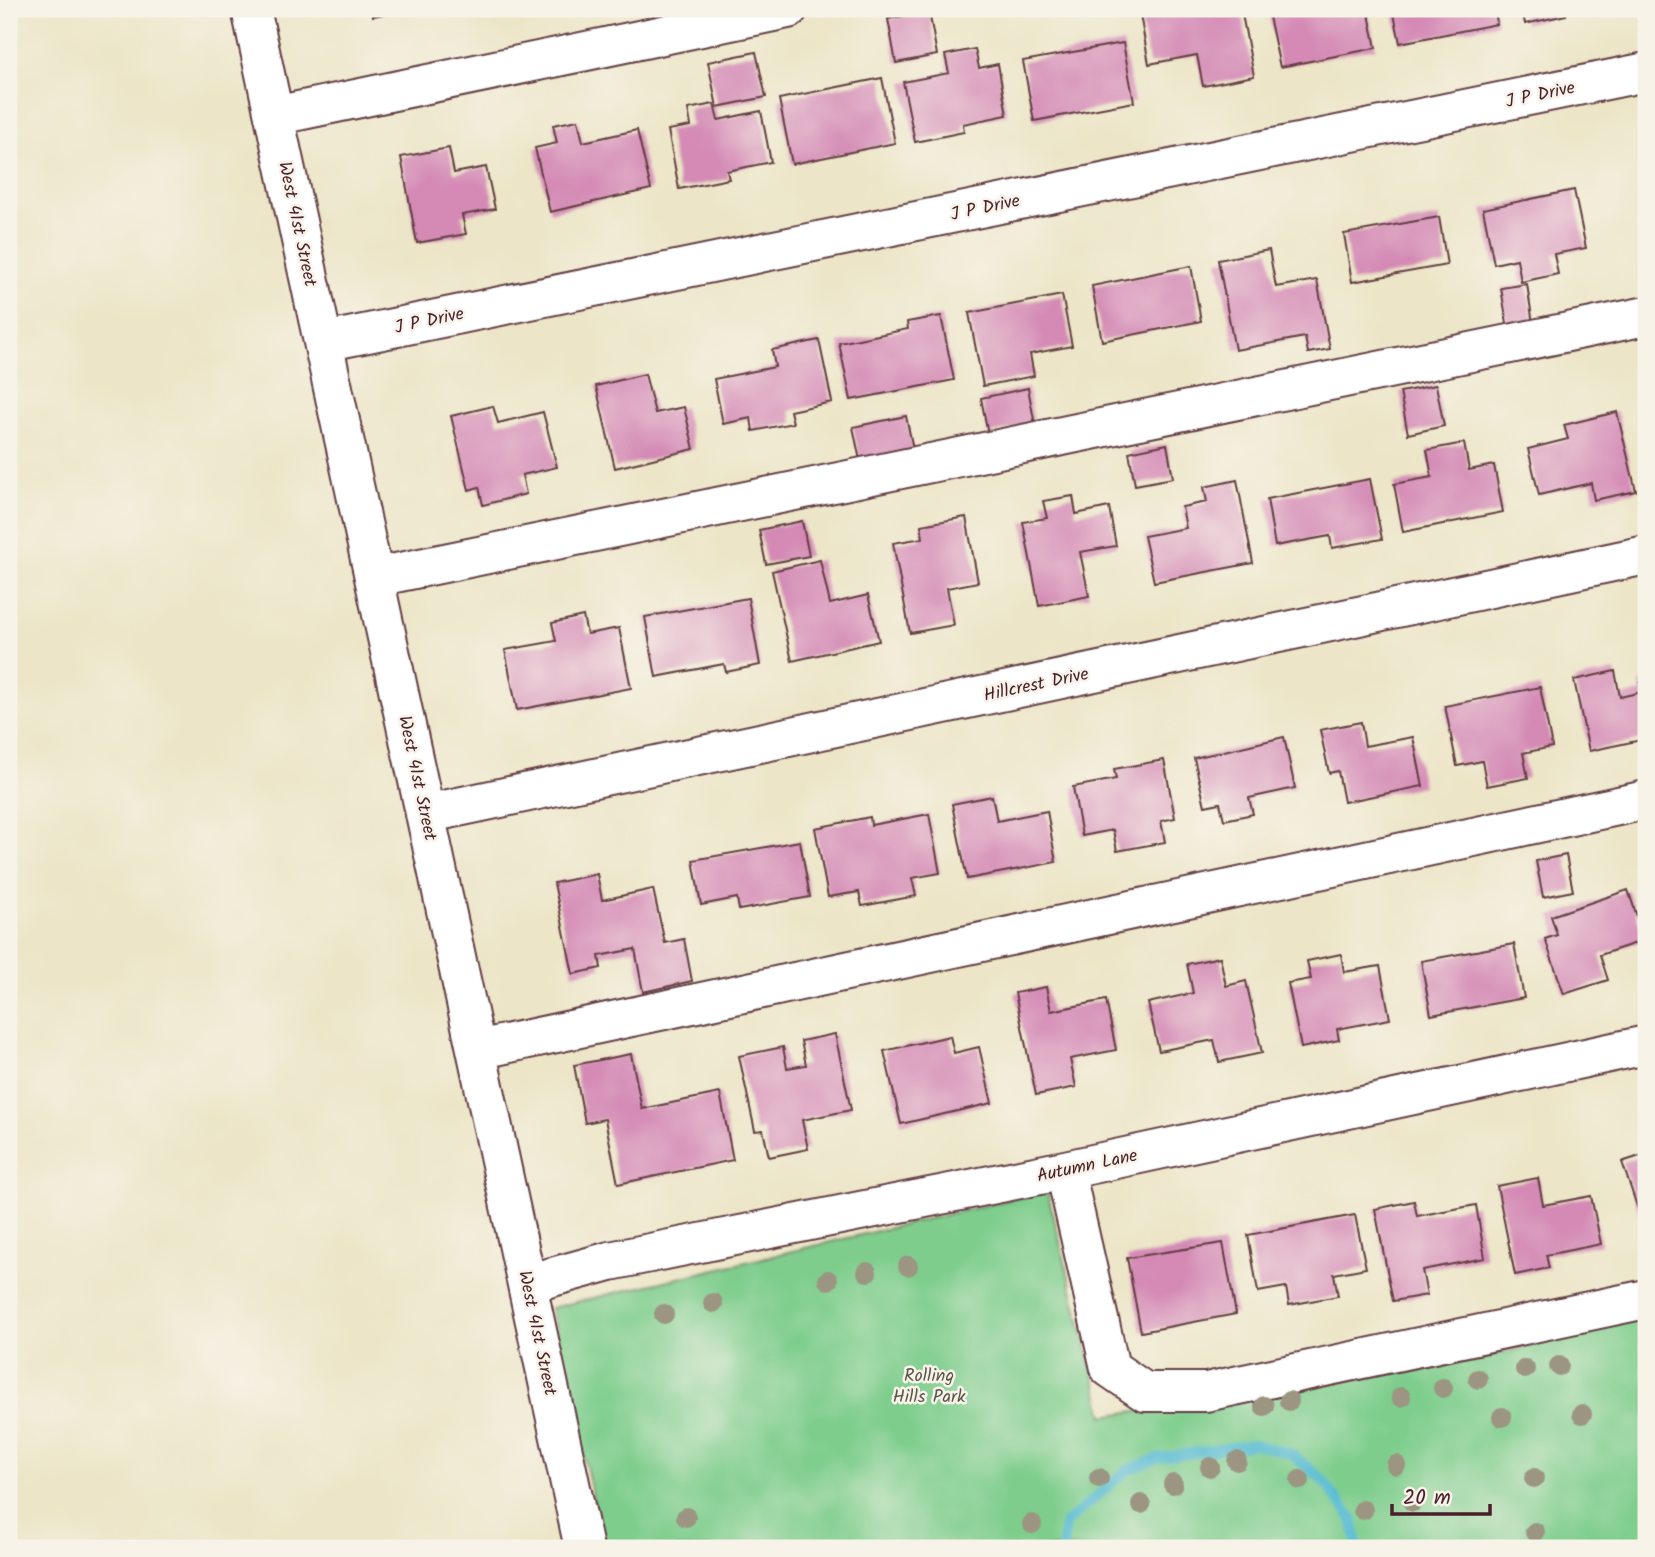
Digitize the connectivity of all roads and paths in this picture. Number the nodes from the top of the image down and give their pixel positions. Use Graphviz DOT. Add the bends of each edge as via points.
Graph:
graph roads {
  1 [pos="251,9"];
  2 [pos="789,9"];
  3 [pos="1646,72"];
  4 [pos="274,116"];
  5 [pos="1646,316"];
  6 [pos="324,342"];
  7 [pos="1646,555"];
  8 [pos="376,577"];
  9 [pos="1646,800"];
  10 [pos="425,814"];
  11 [pos="1646,1045"];
  12 [pos="477,1050"];
  13 [pos="1065,1170"];
  14 [pos="527,1284"];
  15 [pos="1646,1299"];
  16 [pos="584,1548"];
  1 -- 4 [label="street, West 41st Street"];
  2 -- 4 [label="street"];
  3 -- 6 [label="street, J P Drive"];
  4 -- 6 [label="street, West 41st Street"];
  5 -- 8 [label="street"];
  6 -- 8 [label="street, West 41st Street"];
  7 -- 10 [label="street, Hillcrest Drive"];
  8 -- 10 [label="street, West 41st Street"];
  9 -- 12 [label="street"];
  10 -- 12 [label="street, West 41st Street"];
  11 -- 13 [label="street, Autumn Lane"];
  12 -- 14 [label="street, West 41st Street"];
  13 -- 14 [label="street, Autumn Lane" via="610,1261"];
  13 -- 15 [label="street" via="1110,1368 1145,1392 1206,1392"];
  14 -- 16 [label="street, West 41st Street"];
}
